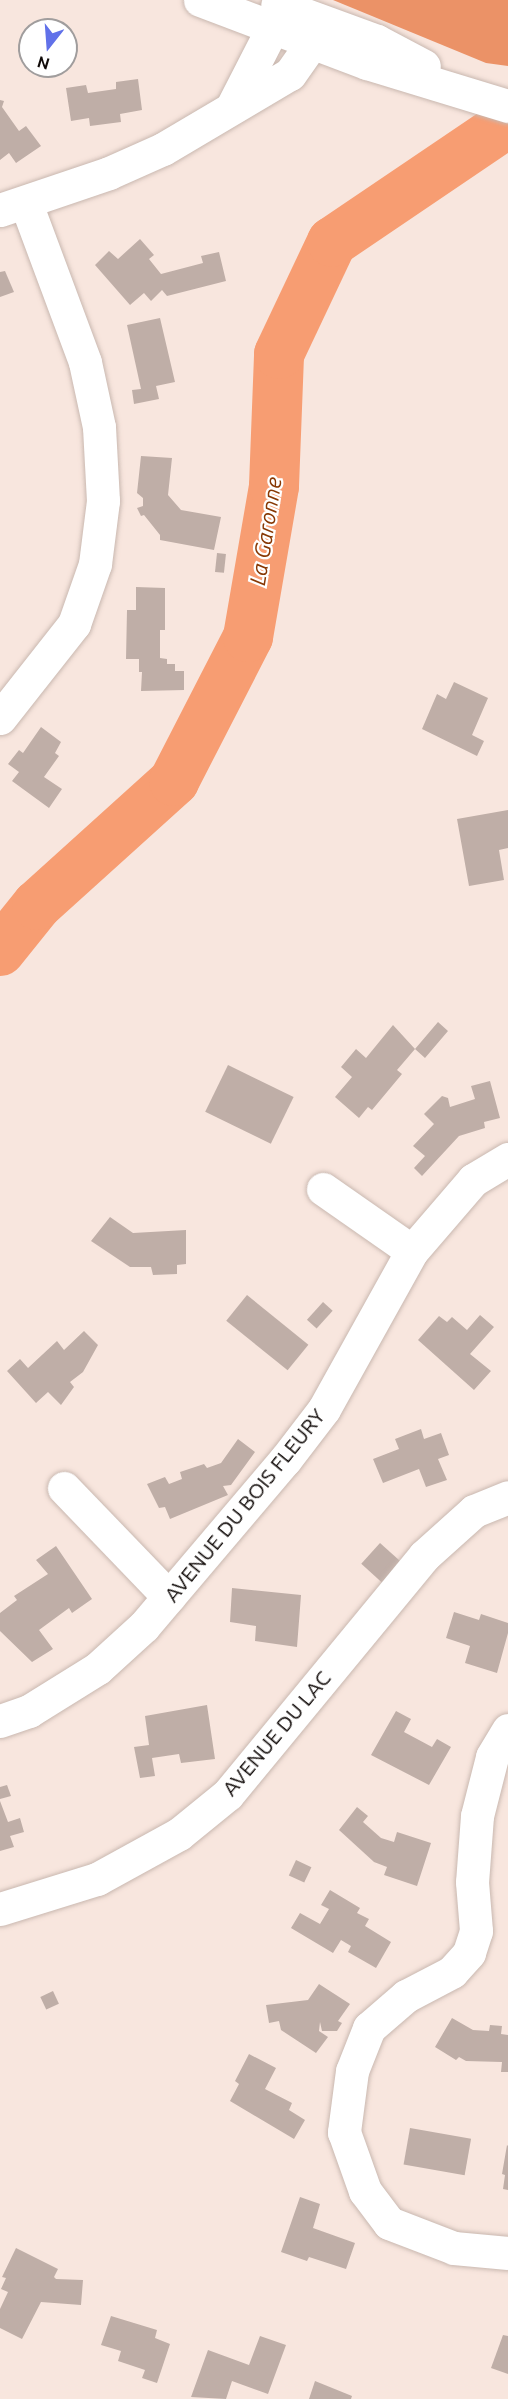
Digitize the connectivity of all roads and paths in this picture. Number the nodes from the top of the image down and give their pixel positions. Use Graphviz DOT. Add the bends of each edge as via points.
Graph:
graph roads {
  1 [pos="200,0"];
  2 [pos="290,20"];
  3 [pos="508,106"];
  4 [pos="13,207"];
  5 [pos="0,718"];
  6 [pos="508,1159"];
  7 [pos="323,1189"];
  8 [pos="412,1251"];
  9 [pos="64,1488"];
  10 [pos="508,1497"];
  11 [pos="169,1597"];
  12 [pos="0,1721"];
  13 [pos="508,1730"];
  14 [pos="0,1909"];
  15 [pos="508,2253"];
  1 -- 2 [label="street"];
  2 -- 3 [label="street" via="377,41 476,94"];
  2 -- 4 [label="street" via="232,107 163,149"];
  4 -- 5 [label="street" via="85,362 99,427 103,501 95,564 74,624"];
  6 -- 8 [label="street, AVENUE DU BOIS FLEURY" via="473,1180"];
  7 -- 8 [label="street"];
  8 -- 11 [label="street, AVENUE DU BOIS FLEURY" via="324,1409"];
  9 -- 11 [label="street"];
  10 -- 14 [label="street, AVENUE DU LAC" via="474,1511 424,1556 287,1724 219,1801 179,1834 97,1879"];
  11 -- 12 [label="street, AVENUE DU BOIS FLEURY" via="98,1668 29,1712"];
  13 -- 15 [label="street" via="492,1757 477,1816 472,1882 476,1931 470,1953 452,1972 406,1996 369,2028 352,2071 344,2132 365,2191 390,2223 454,2248"];
}
